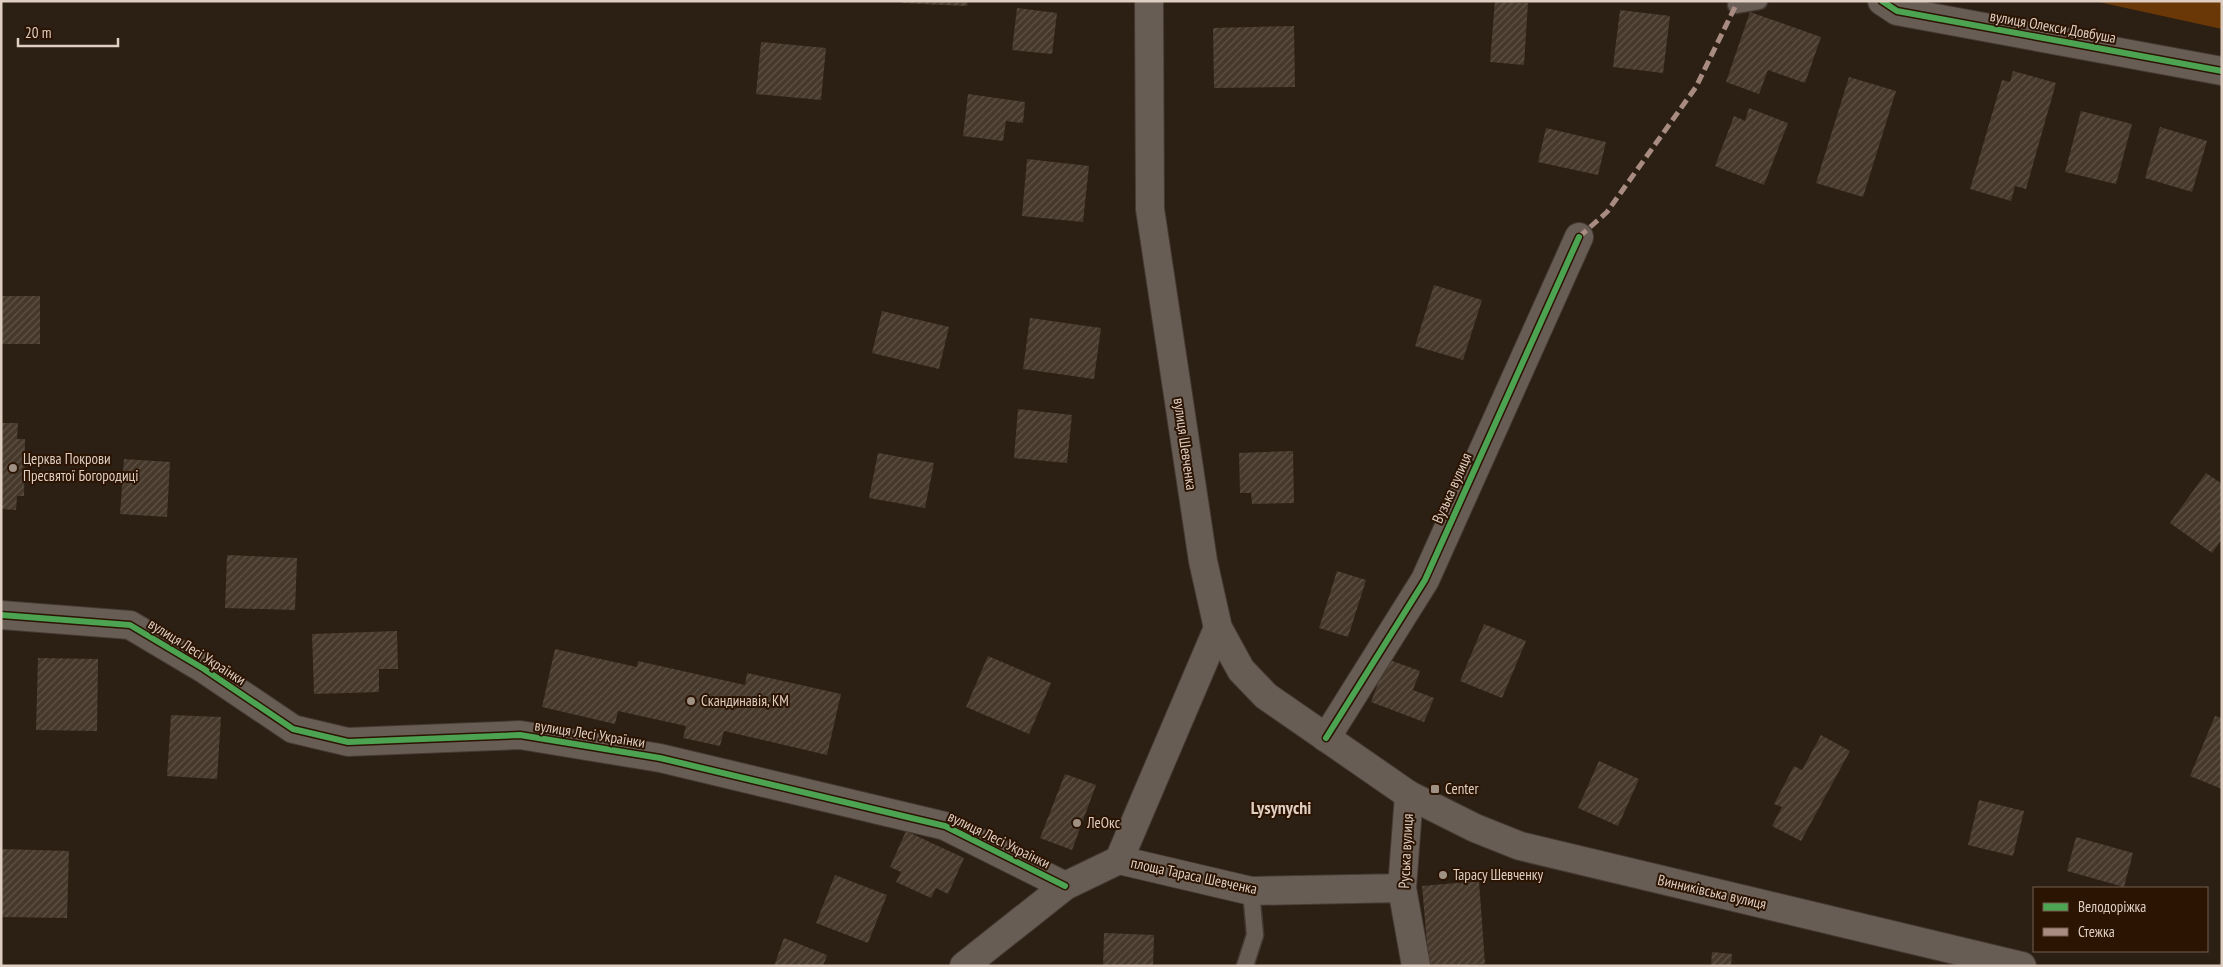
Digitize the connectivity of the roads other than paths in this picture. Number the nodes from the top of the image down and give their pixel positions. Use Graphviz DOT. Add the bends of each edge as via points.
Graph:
graph roads {
  1 [pos="1149,1"];
  2 [pos="1758,1"];
  3 [pos="1882,1"];
  4 [pos="1736,5"];
  5 [pos="2222,71"];
  6 [pos="1579,237"];
  7 [pos="1,615"];
  8 [pos="1218,628"];
  9 [pos="1326,738"];
  10 [pos="1409,795"];
  11 [pos="1119,860"];
  12 [pos="1065,886"];
  13 [pos="1402,888"];
  14 [pos="1251,891"];
  15 [pos="964,966"];
  16 [pos="1245,966"];
  17 [pos="1416,966"];
  18 [pos="2022,966"];
  1 -- 8 [label="street, вулиця Шевченка" via="1150,209 1203,561"];
  2 -- 4 [label="lane"];
  3 -- 5 [label="street, вулиця Олекси Довбуша" via="1897,11"];
  6 -- 9 [label="street, Вузька вулиця" via="1425,580"];
  7 -- 12 [label="street, вулиця Лесі Українки" via="130,625 293,728 348,742 520,735 660,758 945,826"];
  8 -- 9 [label="street, вулиця Шевченка" via="1242,670 1266,696"];
  8 -- 11 [label="street, площа Тараса Шевченка"];
  9 -- 10 [label="street, вулиця Шевченка"];
  10 -- 13 [label="street, Руська вулиця"];
  10 -- 18 [label="street, Винниківська вулиця" via="1520,846"];
  11 -- 12 [label="street"];
  11 -- 14 [label="street, площа Тараса Шевченка"];
  12 -- 15 [label="street"];
  13 -- 14 [label="street, площа Тараса Шевченка"];
  13 -- 17 [label="street, Руська вулиця"];
  14 -- 16 [label="lane" via="1255,935"];
}
